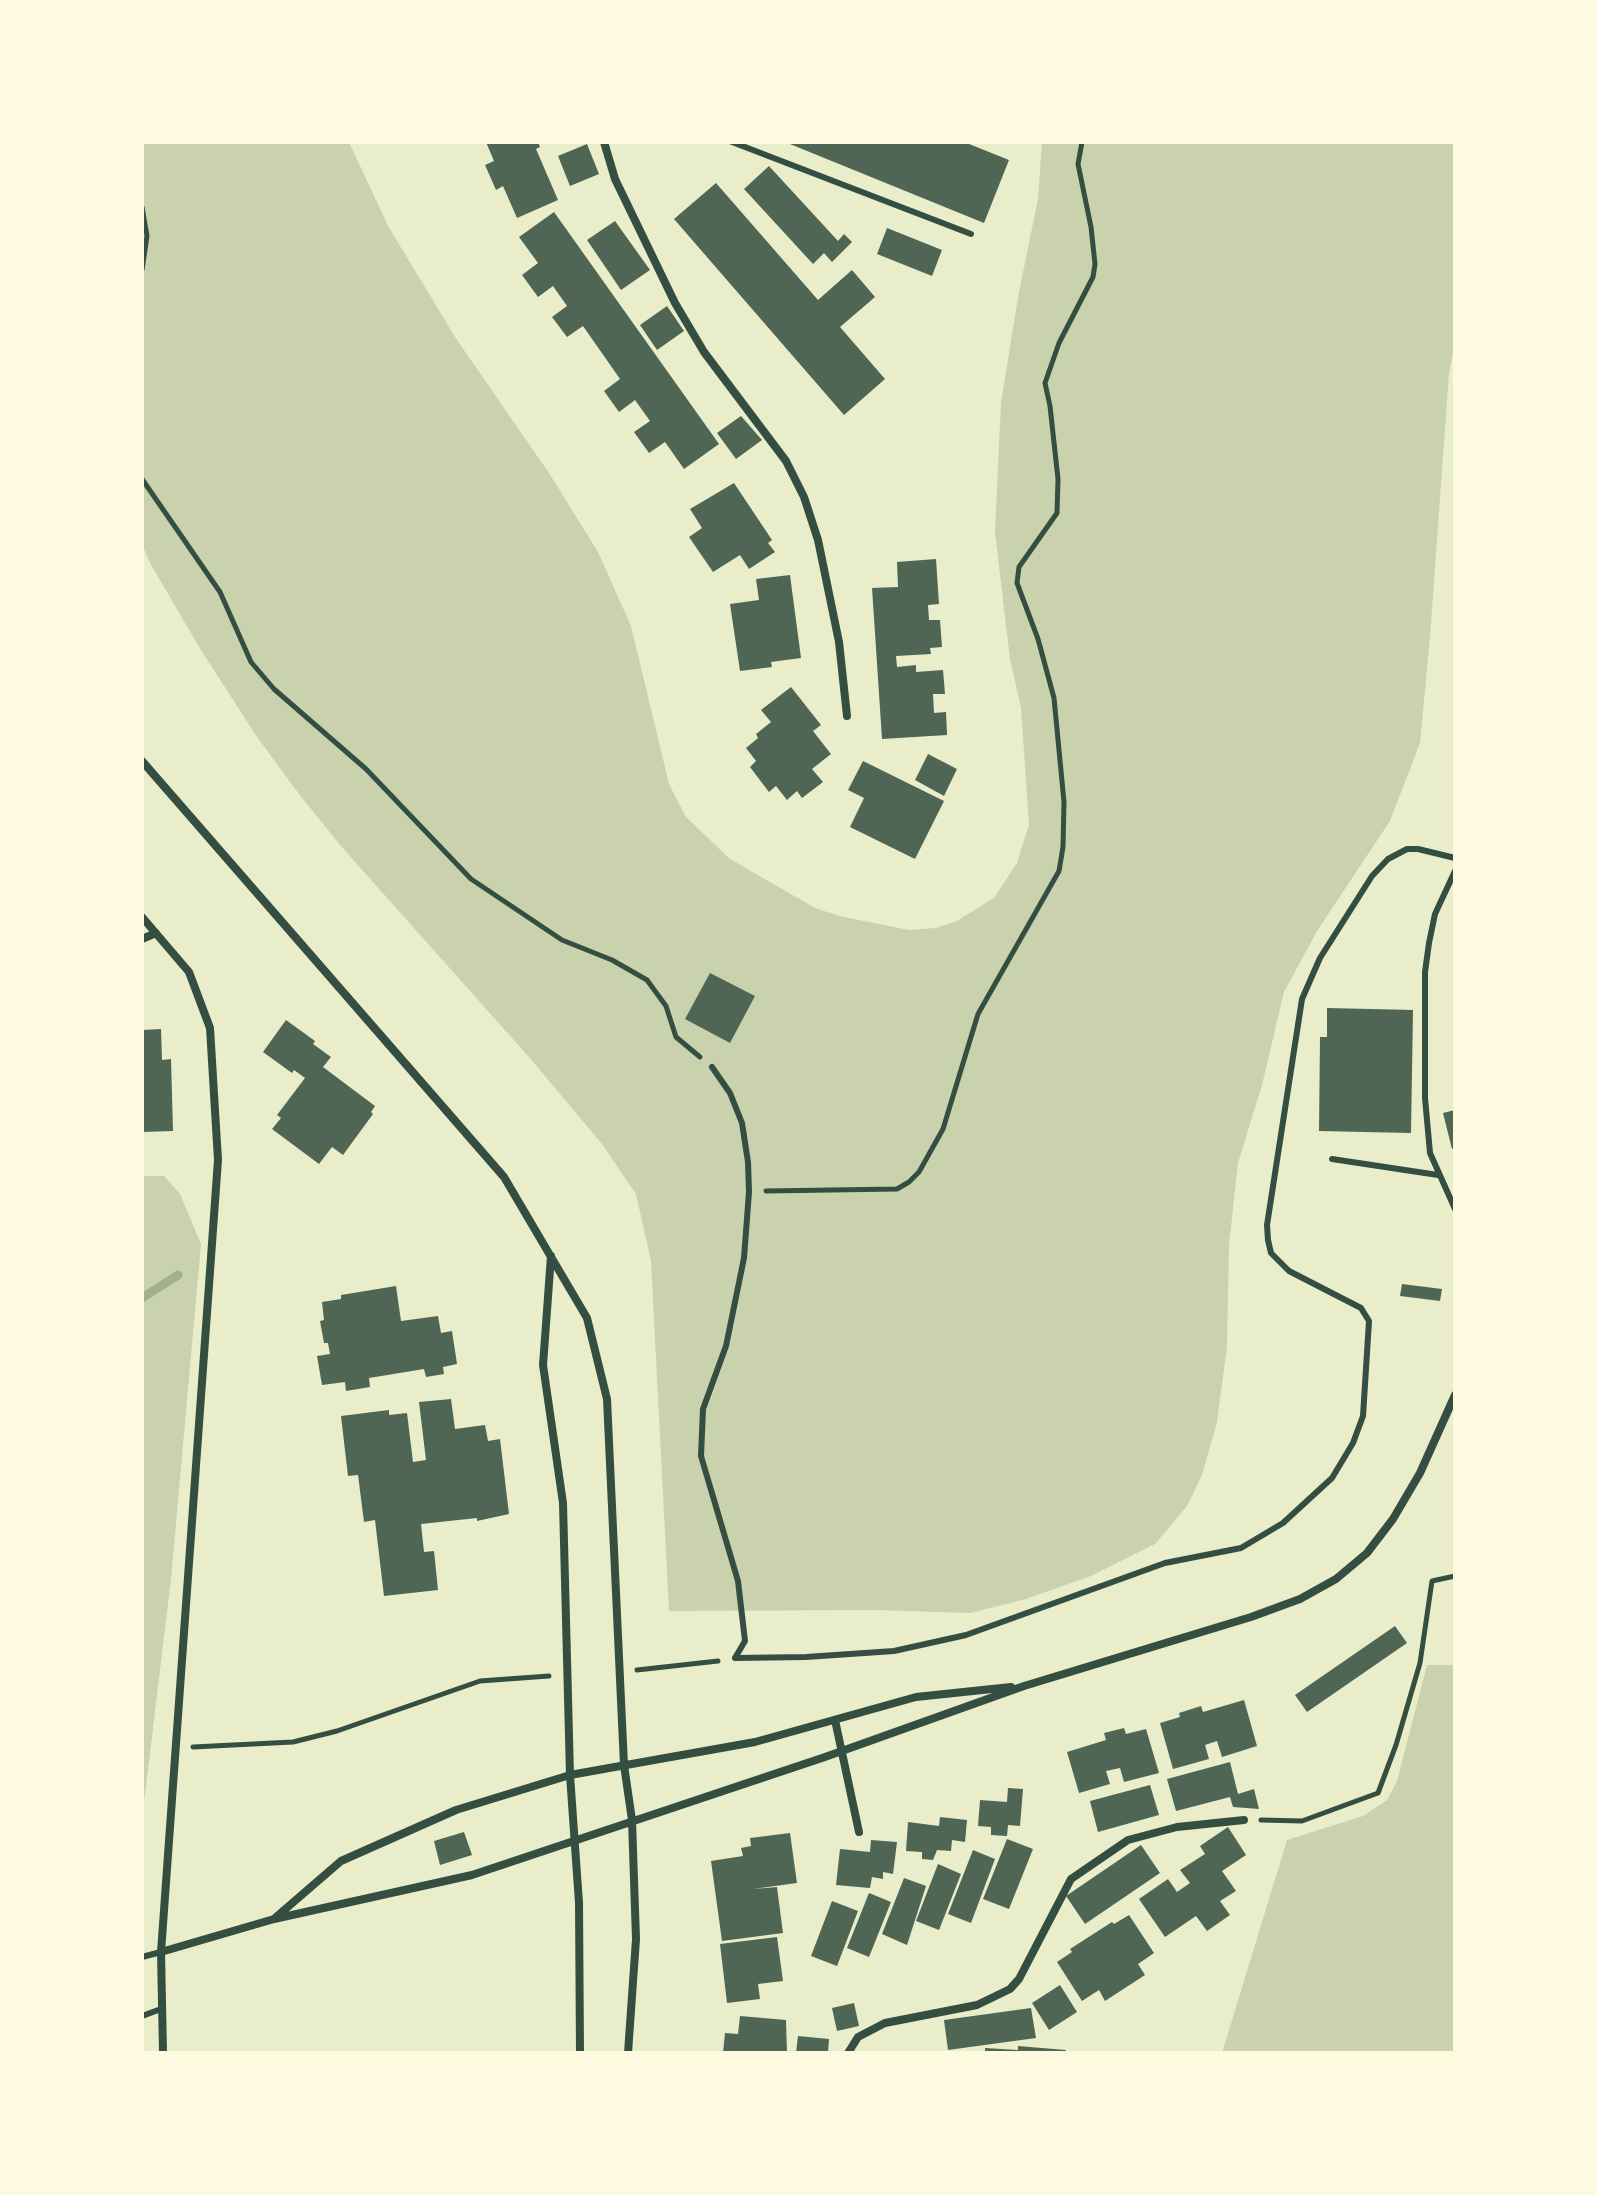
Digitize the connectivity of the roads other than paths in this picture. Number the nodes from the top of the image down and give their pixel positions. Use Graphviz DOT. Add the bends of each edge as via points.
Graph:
graph roads {
  1 [pos="604,142"];
  2 [pos="732,142"];
  3 [pos="971,234"];
  4 [pos="847,716"];
  5 [pos="142,761"];
  6 [pos="1455,858"];
  7 [pos="1455,871"];
  8 [pos="142,917"];
  9 [pos="156,933"];
  10 [pos="142,939"];
  11 [pos="712,1067"];
  12 [pos="1332,1159"];
  13 [pos="1438,1175"];
  14 [pos="1455,1209"];
  15 [pos="551,1255"];
  16 [pos="1455,1395"];
  17 [pos="1024,1686"];
  18 [pos="835,1720"];
  19 [pos="844,1750"];
  20 [pos="624,1765"];
  21 [pos="570,1775"];
  22 [pos="632,1820"];
  23 [pos="1244,1820"];
  24 [pos="859,1832"];
  25 [pos="576,1839"];
  26 [pos="274,1919"];
  27 [pos="161,1952"];
  28 [pos="142,1957"];
  29 [pos="161,2009"];
  30 [pos="142,2016"];
  31 [pos="163,2053"];
  32 [pos="580,2053"];
  33 [pos="628,2053"];
  34 [pos="848,2053"];
  1 -- 4 [label="street" via="615,179 675,303 704,352 786,461 804,497 839,642"];
  2 -- 3 [label="lane"];
  5 -- 15 [label="street" via="504,1177"];
  6 -- 11 [label="lane" via="1407,849 1388,859 1320,958 1302,999 1267,1225 1271,1253 1289,1271 1365,1312 1369,1321 1363,1416 1332,1478 1283,1523 1241,1548 1165,1563 1002,1623 931,1643 894,1651 735,1658 745,1641 738,1581 701,1456 703,1409 726,1346 744,1258 748,1162 742,1123"];
  7 -- 13 [label="lane" via="1435,914 1425,972 1425,1098 1430,1153"];
  8 -- 9 [label="street"];
  9 -- 10 [label="street"];
  9 -- 27 [label="street" via="189,972 210,1028 218,1160"];
  12 -- 13 [label="lane"];
  13 -- 14 [label="lane"];
  15 -- 20 [label="street" via="587,1318 607,1399"];
  15 -- 21 [label="street" via="543,1365 563,1503"];
  16 -- 17 [label="street" via="1393,1519 1367,1553 1336,1579 1251,1617"];
  17 -- 18 [label="street" via="916,1697"];
  17 -- 19 [label="street"];
  18 -- 19 [label="street"];
  18 -- 20 [label="street" via="755,1742"];
  19 -- 22 [label="street"];
  19 -- 24 [label="street"];
  20 -- 21 [label="street"];
  20 -- 22 [label="street"];
  21 -- 25 [label="street"];
  21 -- 26 [label="street" via="456,1810 341,1861"];
  22 -- 25 [label="street"];
  22 -- 33 [label="street" via="636,1939"];
  23 -- 34 [label="street" via="1177,1827 1128,1840 1071,1879 1010,1989 977,2005 885,2023 858,2037"];
  25 -- 26 [label="street" via="460,1878"];
  25 -- 32 [label="street"];
  26 -- 27 [label="street"];
  27 -- 28 [label="lane"];
  27 -- 29 [label="street"];
  29 -- 30 [label="lane"];
  29 -- 31 [label="street"];
}
